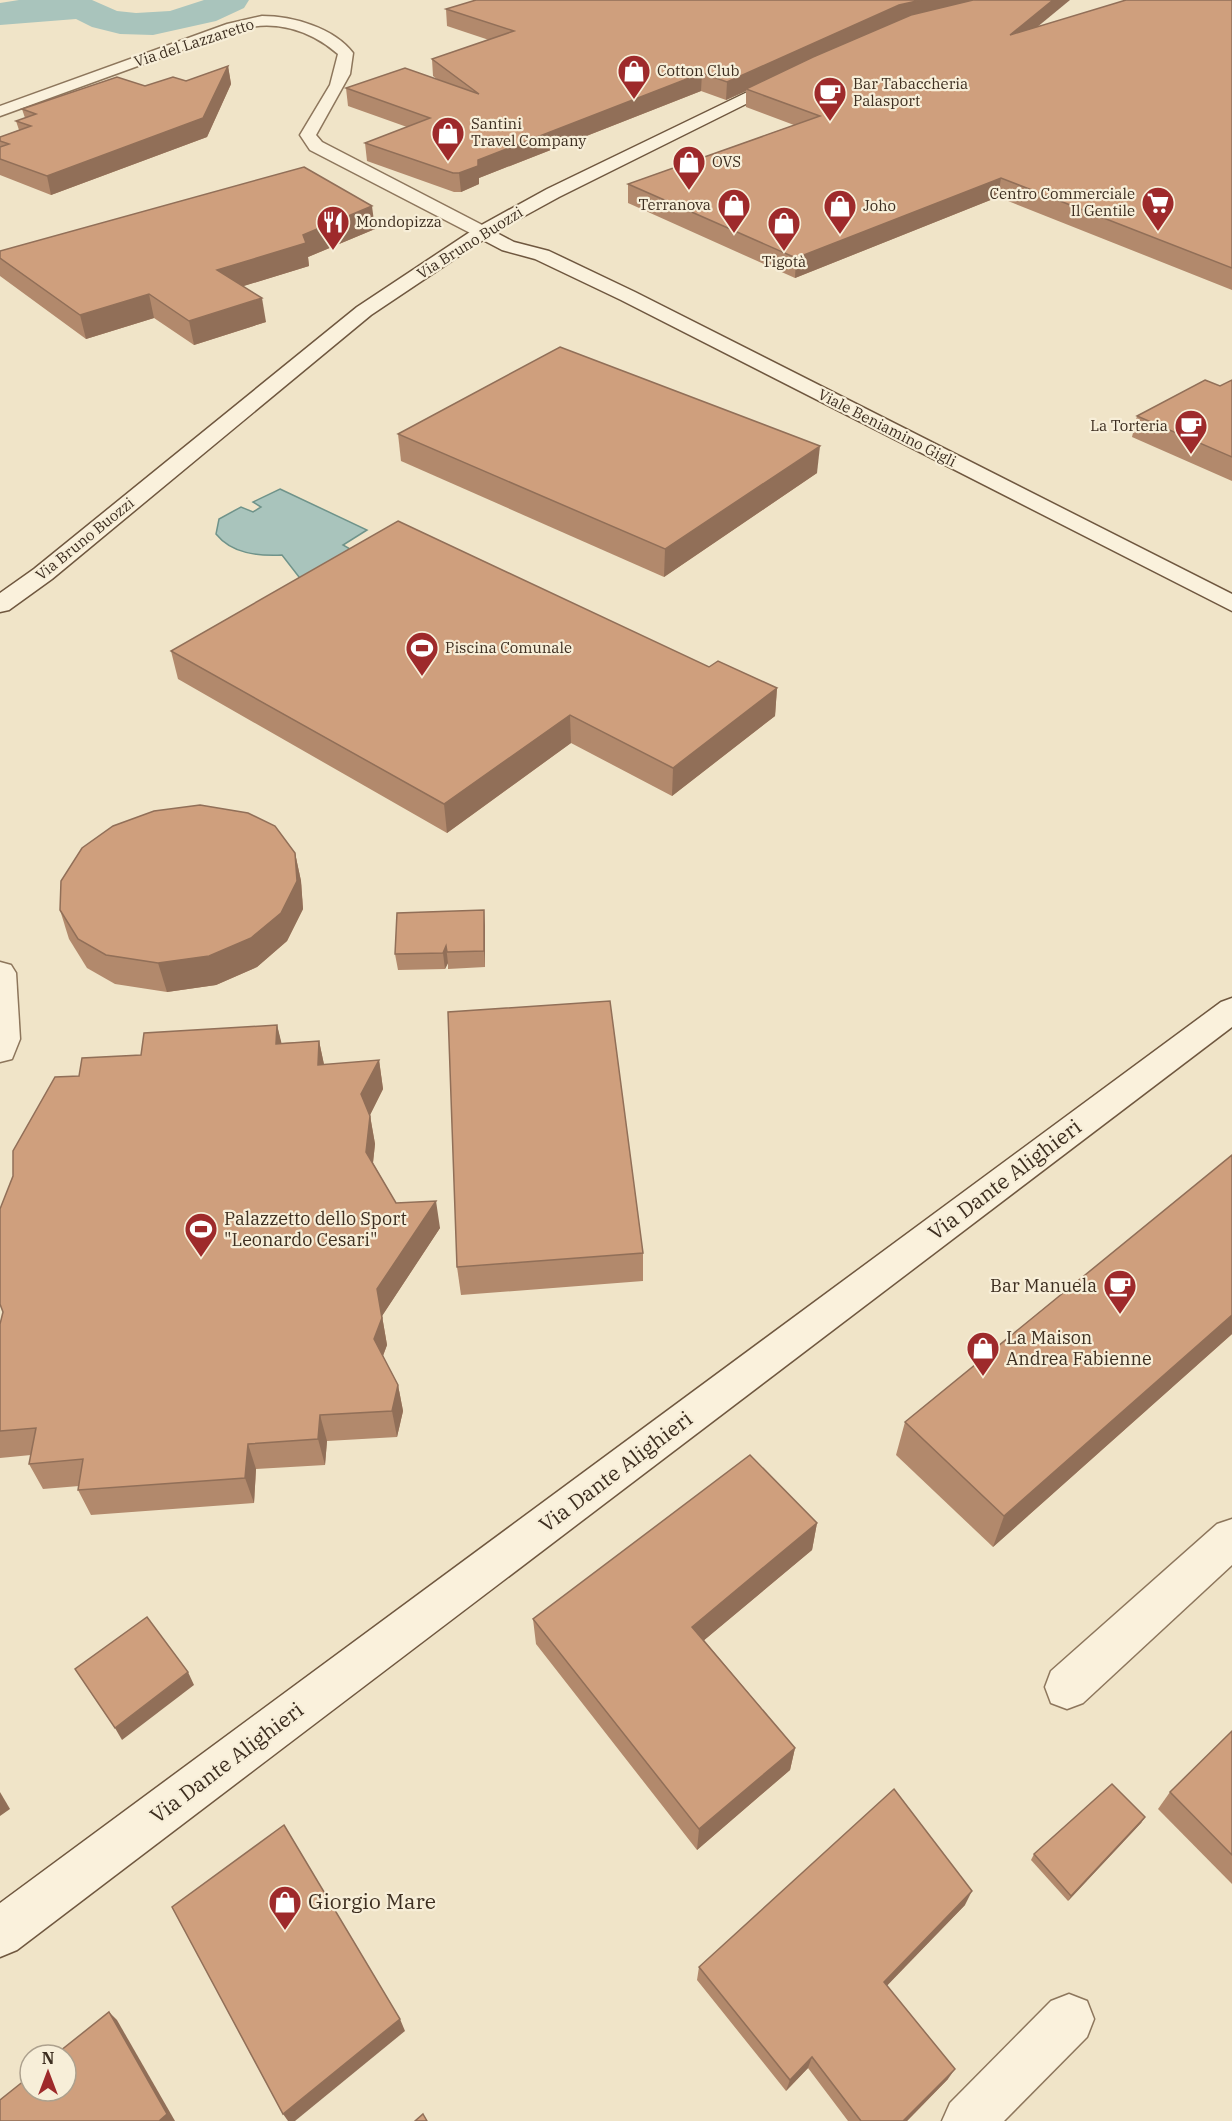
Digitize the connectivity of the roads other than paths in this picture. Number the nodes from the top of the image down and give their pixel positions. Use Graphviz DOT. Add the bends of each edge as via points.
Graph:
graph roads {
  1 [pos="806,69"];
  2 [pos="0,111"];
  3 [pos="506,219"];
  4 [pos="482,232"];
  5 [pos="542,255"];
  6 [pos="1232,604"];
  7 [pos="0,605"];
  8 [pos="0,973"];
  9 [pos="1232,1010"];
  10 [pos="0,1050"];
  11 [pos="1232,1538"];
  12 [pos="1067,1687"];
  13 [pos="0,1933"];
  14 [pos="1069,2019"];
  15 [pos="968,2121"];
  1 -- 3 [label="street, Via Bruno Buozzi"];
  2 -- 4 [label="street, Via del Lazzaretto" via="212,34 256,22 290,24 334,42 346,53 347,66 308,135 316,146"];
  3 -- 4 [label="street, Via Bruno Buozzi"];
  3 -- 5 [label="street, Viale Beniamino Gigli" via="530,236"];
  4 -- 5 [label="street, Viale Beniamino Gigli" via="508,246"];
  4 -- 7 [label="street, Via Bruno Buozzi" via="364,311"];
  5 -- 6 [label="street, Viale Beniamino Gigli"];
  8 -- 10 [label="street" via="4,1039"];
  9 -- 13 [label="street, Via Dante Alighieri"];
  11 -- 12 [label="street"];
  14 -- 15 [label="street"];
}
